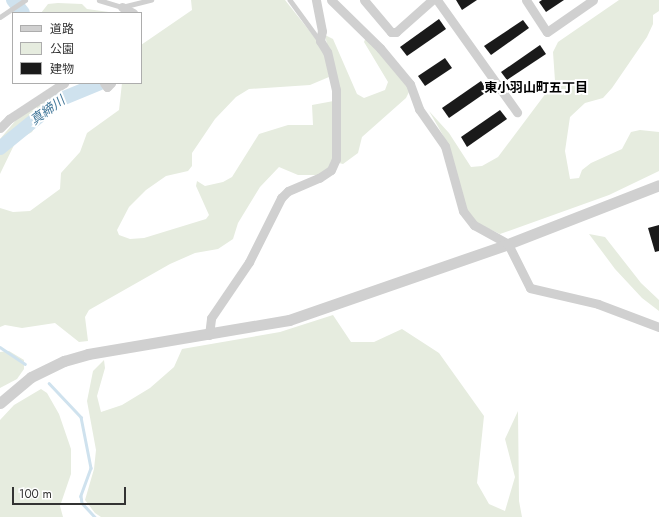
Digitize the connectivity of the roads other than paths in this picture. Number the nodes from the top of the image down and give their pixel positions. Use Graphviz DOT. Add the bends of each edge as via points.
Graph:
graph roads {
  1 [pos="25,0"];
  2 [pos="99,0"];
  3 [pos="151,0"];
  4 [pos="290,0"];
  5 [pos="316,0"];
  6 [pos="331,0"];
  7 [pos="364,0"];
  8 [pos="432,0"];
  9 [pos="437,0"];
  10 [pos="526,0"];
  11 [pos="593,0"];
  12 [pos="122,7"];
  13 [pos="131,12"];
  14 [pos="0,18"];
  15 [pos="320,41"];
  16 [pos="62,84"];
  17 [pos="517,112"];
  18 [pos="0,128"];
  19 [pos="659,184"];
  20 [pos="508,244"];
  21 [pos="659,327"];
  22 [pos="209,335"];
  23 [pos="0,403"];
  1 -- 14 [label="lane"];
  2 -- 12 [label="lane"];
  3 -- 12 [label="lane"];
  4 -- 15 [label="lane"];
  5 -- 15 [label="street" via="322,31"];
  6 -- 20 [label="street" via="380,48 410,84 419,109 446,146 464,211 474,225"];
  7 -- 8 [label="street" via="391,32 396,32"];
  9 -- 17 [label="street"];
  10 -- 11 [label="street" via="548,32"];
  12 -- 13 [label="street"];
  15 -- 22 [label="street" via="327,52 336,90 336,159 330,170 319,178 293,188 281,198 249,262 211,318"];
  16 -- 18 [label="street" via="20,111"];
  19 -- 20 [label="street"];
  20 -- 21 [label="street" via="530,288 612,309"];
  20 -- 22 [label="street" via="309,314"];
  22 -- 23 [label="street" via="64,360 31,377"];
}
